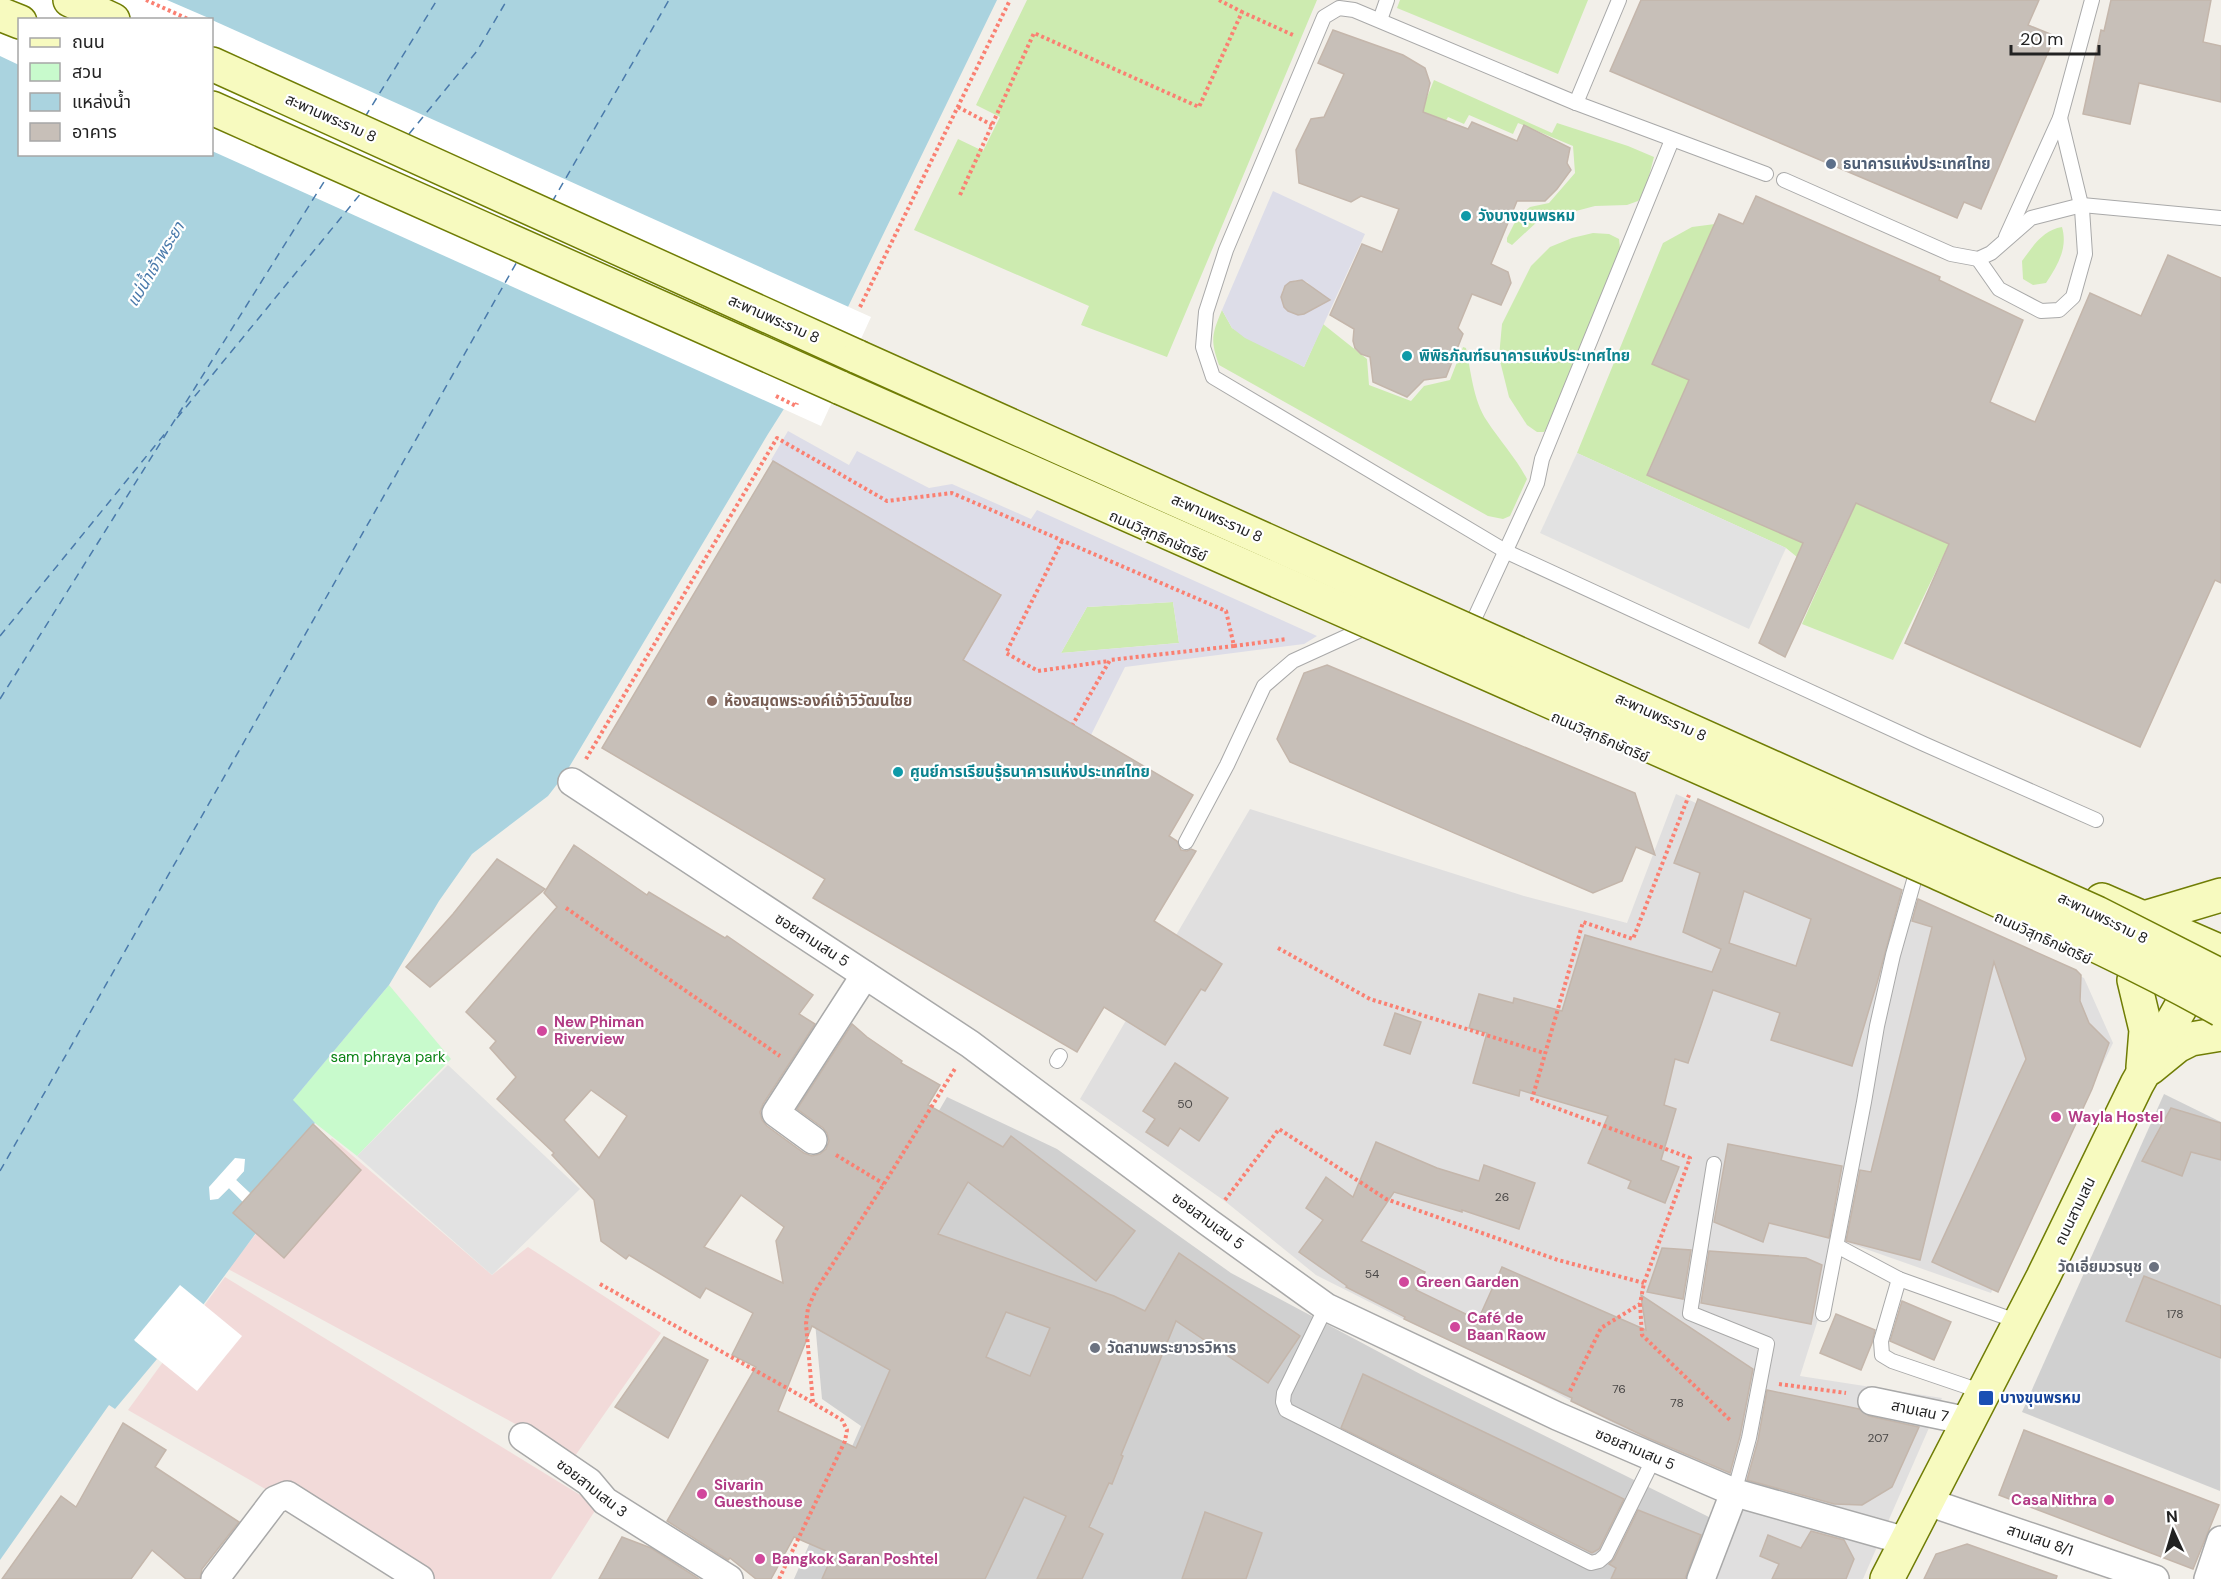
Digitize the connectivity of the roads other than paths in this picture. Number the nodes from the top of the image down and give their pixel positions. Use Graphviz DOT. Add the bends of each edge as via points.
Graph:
graph roads {
  1 [pos="70,0"];
  2 [pos="1387,0"];
  3 [pos="1619,0"];
  4 [pos="2092,0"];
  5 [pos="0,14"];
  6 [pos="109,18"];
  7 [pos="1380,20"];
  8 [pos="18,21"];
  9 [pos="213,64"];
  10 [pos="1576,103"];
  11 [pos="213,108"];
  12 [pos="2060,118"];
  13 [pos="1672,140"];
  14 [pos="1766,174"];
  15 [pos="1784,180"];
  16 [pos="2082,205"];
  17 [pos="2221,218"];
  18 [pos="2003,243"];
  19 [pos="1978,259"];
  20 [pos="830,329"];
  21 [pos="804,388"];
  22 [pos="1119,469"];
  23 [pos="1099,510"];
  24 [pos="1507,552"];
  25 [pos="1351,571"];
  26 [pos="1330,615"];
  27 [pos="1472,626"];
  28 [pos="1363,629"];
  29 [pos="572,782"];
  30 [pos="2096,820"];
  31 [pos="1186,842"];
  32 [pos="1915,878"];
  33 [pos="2221,895"];
  34 [pos="2144,918"];
  35 [pos="2220,955"];
  36 [pos="865,975"];
  37 [pos="2134,980"];
  38 [pos="2181,1003"];
  39 [pos="2221,1010"];
  40 [pos="2221,1023"];
  41 [pos="2221,1034"];
  42 [pos="2142,1075"];
  43 [pos="813,1140"];
  44 [pos="1714,1164"];
  45 [pos="1837,1246"];
  46 [pos="1899,1279"];
  47 [pos="1326,1307"];
  48 [pos="1823,1314"];
  49 [pos="2019,1322"];
  50 [pos="1983,1392"];
  51 [pos="1860,1397"];
  52 [pos="1968,1421"];
  53 [pos="523,1437"];
  54 [pos="1654,1458"];
  55 [pos="1734,1493"];
  56 [pos="1925,1501"];
  57 [pos="2221,1540"];
  58 [pos="1906,1541"];
  59 [pos="723,1577"];
  60 [pos="215,1579"];
  61 [pos="420,1579"];
  62 [pos="1701,1579"];
  63 [pos="1887,1579"];
  64 [pos="2155,1579"];
  65 [pos="2208,1579"];
  1 -- 6 [label="main road"];
  2 -- 7 [label="lane"];
  3 -- 10 [label="lane"];
  4 -- 12 [label="lane"];
  5 -- 8 [label="main road"];
  7 -- 10 [label="lane"];
  7 -- 24 [label="lane" via="1339,8 1324,16 1226,250 1206,312 1203,347 1213,378"];
  9 -- 35 [label="main road, สะพานพระราม 8, bridge" via="2097,913"];
  10 -- 13 [label="lane"];
  11 -- 39 [label="main road, สะพานพระราม 8, bridge" via="1925,867 2062,929"];
  12 -- 16 [label="lane"];
  12 -- 18 [label="lane"];
  13 -- 14 [label="lane"];
  13 -- 24 [label="lane"];
  15 -- 19 [label="lane" via="1951,254"];
  16 -- 17 [label="lane"];
  16 -- 18 [label="lane" via="2031,218"];
  16 -- 19 [label="lane" via="2085,254 2073,297 2059,309 2041,311 1999,289"];
  18 -- 19 [label="lane"];
  20 -- 22 [label="street" via="1125,460"];
  21 -- 23 [label="street" via="1099,519"];
  22 -- 23 [label="main road, ถนนวิสุทธิกษัตริย์" via="1109,482"];
  22 -- 25 [label="main road"];
  23 -- 26 [label="main road, ถนนวิสุทธิกษัตริย์"];
  24 -- 27 [label="lane"];
  24 -- 30 [label="lane"];
  25 -- 26 [label="main road" via="1329,587"];
  25 -- 27 [label="main road"];
  26 -- 28 [label="main road, ถนนวิสุทธิกษัตริย์"];
  27 -- 34 [label="main road"];
  28 -- 31 [label="lane" via="1293,661 1264,686"];
  28 -- 32 [label="main road, ถนนวิสุทธิกษัตริย์"];
  29 -- 36 [label="street, ซอยสามเสน 5"];
  32 -- 37 [label="main road, ถนนวิสุทธิกษัตริย์"];
  32 -- 45 [label="lane" via="1877,1026"];
  33 -- 34 [label="main road"];
  34 -- 35 [label="main road"];
  35 -- 38 [label="main road, ถนนสามเสน" via="2199,972"];
  36 -- 43 [label="street" via="776,1113"];
  36 -- 47 [label="street, ซอยสามเสน 5" via="970,1044"];
  37 -- 38 [label="main road, ถนนวิสุทธิกษัตริย์"];
  37 -- 42 [label="main road" via="2146,1030"];
  38 -- 40 [label="main road, ถนนวิสุทธิกษัตริย์"];
  38 -- 42 [label="main road, ถนนสามเสน"];
  41 -- 42 [label="main road" via="2191,1039 2177,1046"];
  42 -- 49 [label="main road, ถนนสามเสน"];
  44 -- 55 [label="lane" via="1690,1314 1767,1344"];
  45 -- 46 [label="lane"];
  45 -- 48 [label="lane"];
  46 -- 49 [label="lane"];
  46 -- 50 [label="lane" via="1881,1341 1882,1355"];
  47 -- 54 [label="street, ซอยสามเสน 5"];
  47 -- 54 [label="lane" via="1284,1393 1282,1402 1286,1410 1591,1563 1606,1555"];
  49 -- 50 [label="main road, ถนนสามเสน"];
  50 -- 52 [label="main road, ถนนสามเสน"];
  51 -- 52 [label="street, สามเสน 7"];
  52 -- 56 [label="main road, ถนนสามเสน"];
  53 -- 59 [label="street, ซอยสามเสน 3" via="589,1482 605,1501"];
  54 -- 55 [label="street, ซอยสามเสน 5"];
  55 -- 58 [label="street, ซอยสามเสน 5"];
  55 -- 62 [label="street"];
  56 -- 58 [label="main road, ถนนสามเสน"];
  56 -- 64 [label="street, สามเสน 8/1"];
  57 -- 65 [label="street"];
  58 -- 63 [label="main road, ถนนสามเสน"];
  60 -- 61 [label="street" via="275,1500 287,1495"];
}
